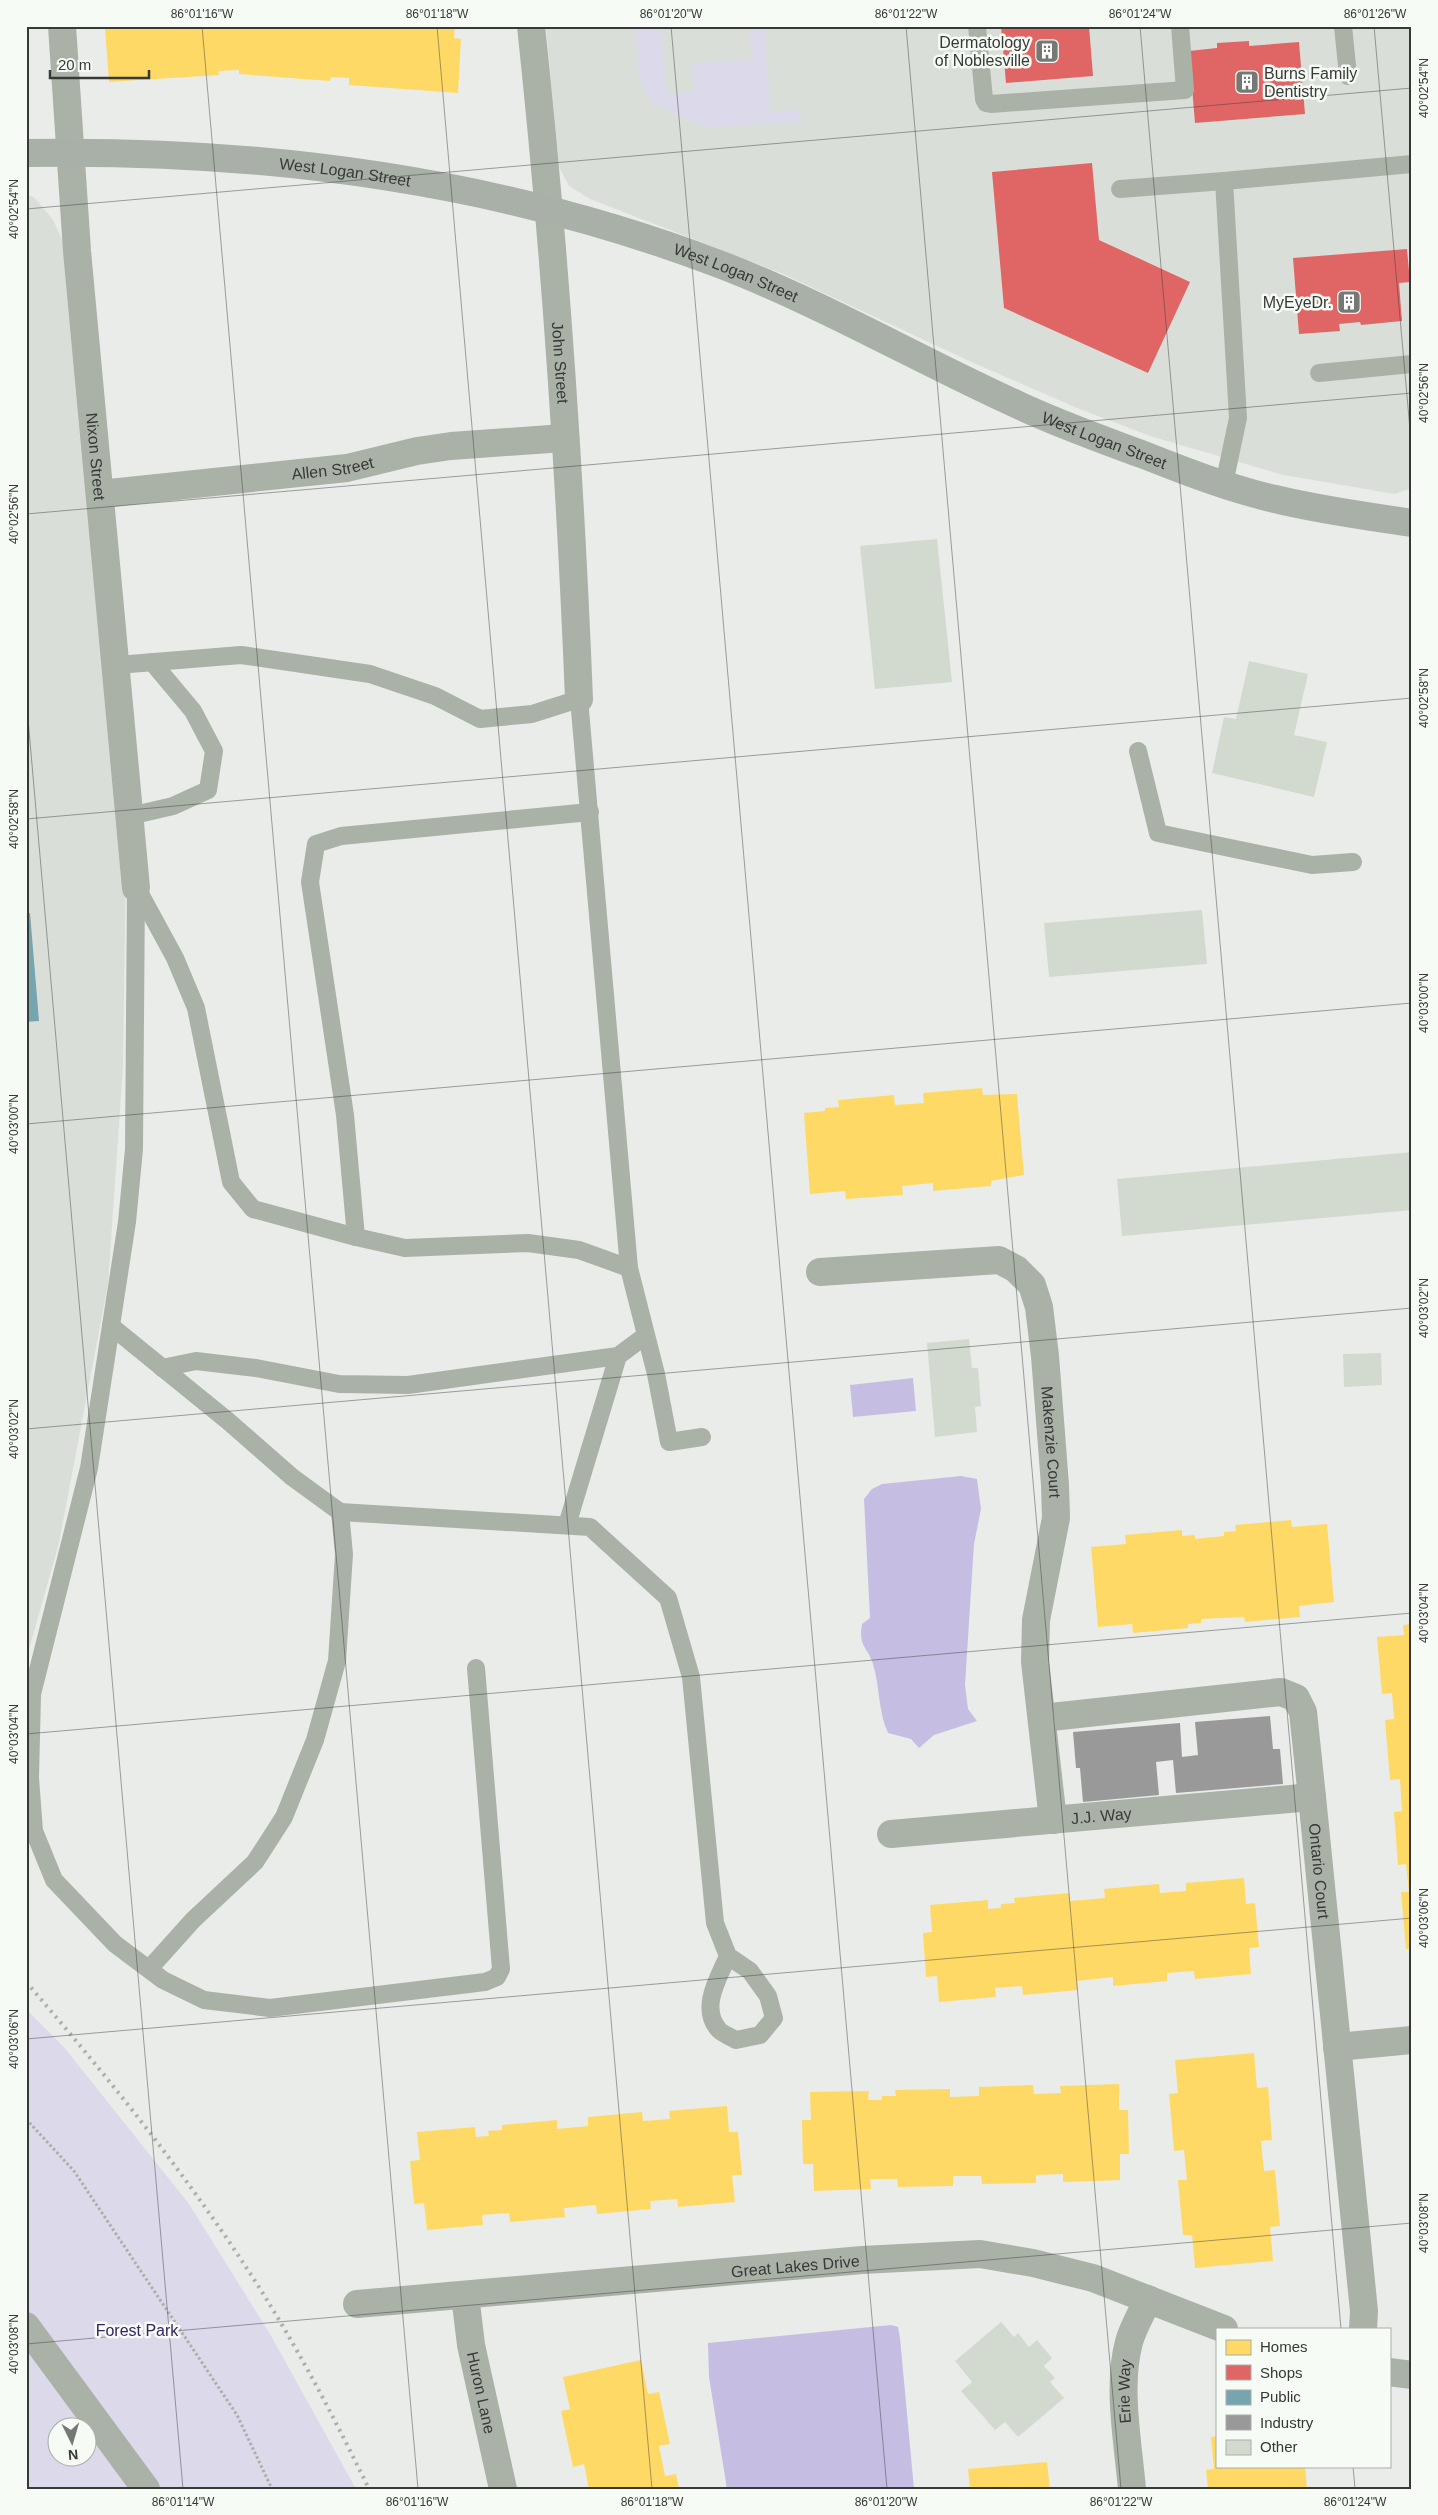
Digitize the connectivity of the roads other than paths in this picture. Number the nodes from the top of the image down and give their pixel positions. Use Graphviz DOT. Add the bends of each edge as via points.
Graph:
graph roads {
  1 [pos="62,26"];
  2 [pos="531,26"];
  3 [pos="977,26"];
  4 [pos="1180,26"];
  5 [pos="1343,26"];
  6 [pos="1348,76"];
  7 [pos="26,152"];
  8 [pos="71,152"];
  9 [pos="1412,164"];
  10 [pos="1224,181"];
  11 [pos="1120,189"];
  12 [pos="549,211"];
  13 [pos="1412,364"];
  14 [pos="1319,373"];
  15 [pos="564,438"];
  16 [pos="1224,484"];
  17 [pos="100,494"];
  18 [pos="1412,522"];
  19 [pos="152,662"];
  20 [pos="117,665"];
  21 [pos="579,700"];
  22 [pos="1138,751"];
  23 [pos="590,812"];
  24 [pos="130,816"];
  25 [pos="1353,862"];
  26 [pos="136,888"];
  27 [pos="356,1237"];
  28 [pos="629,1268"];
  29 [pos="820,1272"];
  30 [pos="111,1326"];
  31 [pos="645,1336"];
  32 [pos="618,1356"];
  33 [pos="162,1368"];
  34 [pos="702,1437"];
  35 [pos="340,1512"];
  36 [pos="567,1525"];
  37 [pos="476,1668"];
  38 [pos="1042,1718"];
  39 [pos="1312,1797"];
  40 [pos="1053,1820"];
  41 [pos="891,1834"];
  42 [pos="728,1956"];
  43 [pos="149,1969"];
  44 [pos="1412,2040"];
  45 [pos="1337,2047"];
  46 [pos="465,2295"];
  47 [pos="1148,2299"];
  48 [pos="357,2304"];
  49 [pos="26,2326"];
  50 [pos="1221,2328"];
  51 [pos="1363,2328"];
  52 [pos="1390,2372"];
  53 [pos="1412,2375"];
  54 [pos="146,2489"];
  55 [pos="504,2489"];
  56 [pos="1132,2489"];
  1 -- 8 [label="street, Nixon Street"];
  2 -- 12 [label="street, John Street"];
  3 -- 4 [label="lane" via="984,99 991,104 1185,90"];
  5 -- 6 [label="lane"];
  7 -- 8 [label="street, West Logan Street"];
  8 -- 12 [label="street, West Logan Street" via="185,155 300,164 348,170"];
  8 -- 17 [label="street, Nixon Street"];
  9 -- 10 [label="lane"];
  10 -- 11 [label="lane"];
  10 -- 16 [label="lane" via="1238,418"];
  12 -- 15 [label="street, John Street"];
  12 -- 16 [label="street, West Logan Street" via="641,236 722,265 1016,405"];
  13 -- 14 [label="lane"];
  15 -- 17 [label="street, Allen Street" via="451,446 347,468"];
  15 -- 21 [label="street, John Street"];
  16 -- 18 [label="street, West Logan Street" via="1292,503"];
  17 -- 20 [label="street, Nixon Street"];
  19 -- 20 [label="lane"];
  19 -- 21 [label="lane" via="242,655 370,674 435,696 480,719 532,714"];
  19 -- 24 [label="lane" via="193,711 214,751 208,790 173,806"];
  20 -- 24 [label="street, Nixon Street"];
  21 -- 23 [label="lane"];
  22 -- 25 [label="lane" via="1158,833 1312,865"];
  23 -- 27 [label="lane" via="341,836 316,844 310,882 346,1115"];
  23 -- 28 [label="lane"];
  24 -- 26 [label="street, Nixon Street"];
  26 -- 27 [label="lane" via="175,958 196,1008 232,1182 253,1209"];
  26 -- 30 [label="lane" via="134,1149"];
  27 -- 28 [label="lane" via="405,1248 528,1243 579,1250"];
  28 -- 31 [label="lane"];
  29 -- 38 [label="street, Makenzie Court" via="999,1260 1016,1269 1032,1285 1039,1307 1045,1356 1056,1518 1036,1620 1035,1662"];
  30 -- 33 [label="lane"];
  30 -- 43 [label="lane" via="89,1468 32,1694 30,1778 34,1831 54,1880 114,1944"];
  31 -- 32 [label="lane"];
  31 -- 34 [label="lane" via="669,1442"];
  32 -- 33 [label="lane" via="408,1386 340,1384 256,1368 196,1361"];
  32 -- 36 [label="lane"];
  33 -- 35 [label="lane" via="292,1477"];
  35 -- 36 [label="lane"];
  35 -- 43 [label="lane" via="344,1554 337,1661 315,1740 284,1816 256,1862 193,1920"];
  36 -- 42 [label="lane" via="590,1527 668,1598 691,1676 715,1923"];
  37 -- 43 [label="lane" via="501,1969 497,1977 485,1982 270,2008 204,2000 163,1980"];
  38 -- 39 [label="street, Ontario Court" via="1281,1692 1296,1698 1303,1712"];
  38 -- 40 [label="street, Makenzie Court"];
  39 -- 40 [label="street, J.J. Way"];
  39 -- 45 [label="street, Ontario Court"];
  40 -- 41 [label="street, J.J. Way"];
  42 -- 42 [label="lane" via="750,1971 768,1996 774,2018 760,2035 736,2040 720,2030 713,2020 710,1996"];
  44 -- 45 [label="street"];
  45 -- 51 [label="street, Ontario Court" via="1364,2311"];
  46 -- 47 [label="street, Great Lakes Drive" via="862,2260 980,2254 1093,2278"];
  46 -- 48 [label="street, Great Lakes Drive"];
  46 -- 55 [label="street, Huron Lane" via="473,2354"];
  47 -- 50 [label="street, Great Lakes Drive"];
  47 -- 56 [label="street, Erie Way" via="1129,2341 1125,2365 1125,2410"];
  49 -- 54 [label="street"];
  52 -- 53 [label="street"];
}
